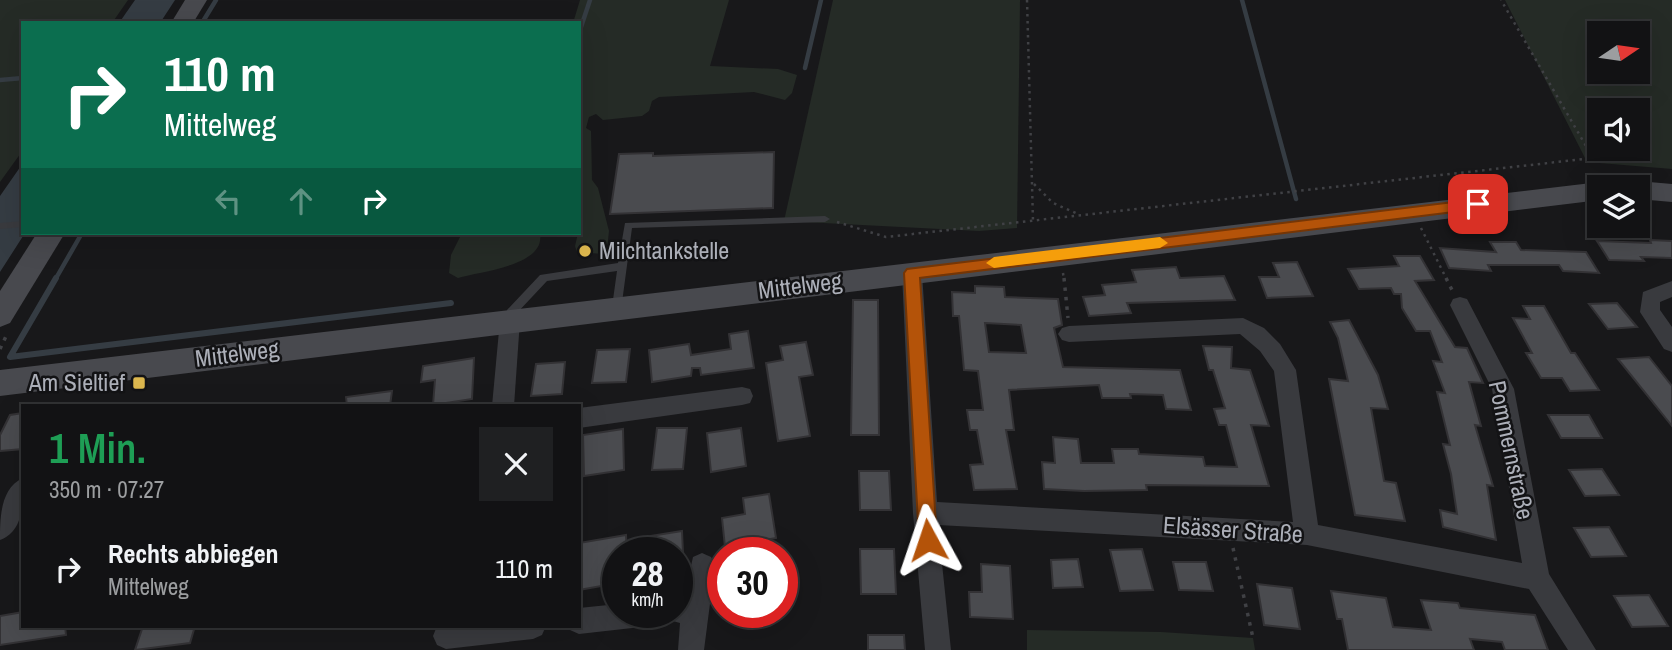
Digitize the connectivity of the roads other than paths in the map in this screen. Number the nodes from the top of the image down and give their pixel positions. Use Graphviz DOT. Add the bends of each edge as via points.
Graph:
graph roads {
  1 [pos="197,0"];
  2 [pos="183,21"];
  3 [pos="1650,191"];
  4 [pos="1672,192"];
  5 [pos="1587,193"];
  6 [pos="825,219"];
  7 [pos="21,224"];
  8 [pos="0,226"];
  9 [pos="50,235"];
  10 [pos="622,266"];
  11 [pos="912,273"];
  12 [pos="1672,289"];
  13 [pos="1460,305"];
  14 [pos="618,307"];
  15 [pos="0,315"];
  16 [pos="510,320"];
  17 [pos="1069,334"];
  18 [pos="1672,343"];
  19 [pos="0,383"];
  20 [pos="742,396"];
  21 [pos="503,404"];
  22 [pos="581,418"];
  23 [pos="21,492"];
  24 [pos="925,513"];
  25 [pos="0,529"];
  26 [pos="1307,534"];
  27 [pos="702,565"];
  28 [pos="1537,578"];
  29 [pos="693,590"];
  30 [pos="602,618"];
  31 [pos="581,621"];
  32 [pos="518,628"];
  33 [pos="688,628"];
  34 [pos="445,638"];
  35 [pos="691,650"];
  36 [pos="938,650"];
  37 [pos="1583,650"];
  1 -- 2 [label="street"];
  3 -- 4 [label="street"];
  5 -- 11 [label="street, Mittelweg"];
  6 -- 10 [label="lane" via="628,225"];
  7 -- 8 [label="lane"];
  9 -- 15 [label="street"];
  10 -- 14 [label="lane"];
  10 -- 16 [label="lane" via="544,278 511,313"];
  11 -- 14 [label="street, Mittelweg"];
  11 -- 24 [label="street"];
  12 -- 18 [label="street" via="1650,298 1650,312"];
  13 -- 28 [label="street, Pommernstraße" via="1503,389"];
  14 -- 16 [label="street, Mittelweg"];
  16 -- 19 [label="street, Mittelweg"];
  16 -- 21 [label="street"];
  17 -- 26 [label="street" via="1243,326 1255,332 1274,350 1285,370"];
  20 -- 22 [label="street"];
  23 -- 25 [label="street"];
  24 -- 26 [label="street, Elsässer Straße"];
  24 -- 36 [label="street"];
  26 -- 28 [label="street, Elsässer Straße"];
  27 -- 29 [label="street"];
  28 -- 37 [label="street, Pommernstraße"];
  30 -- 31 [label="street"];
  32 -- 34 [label="street"];
  33 -- 35 [label="street"];
}
